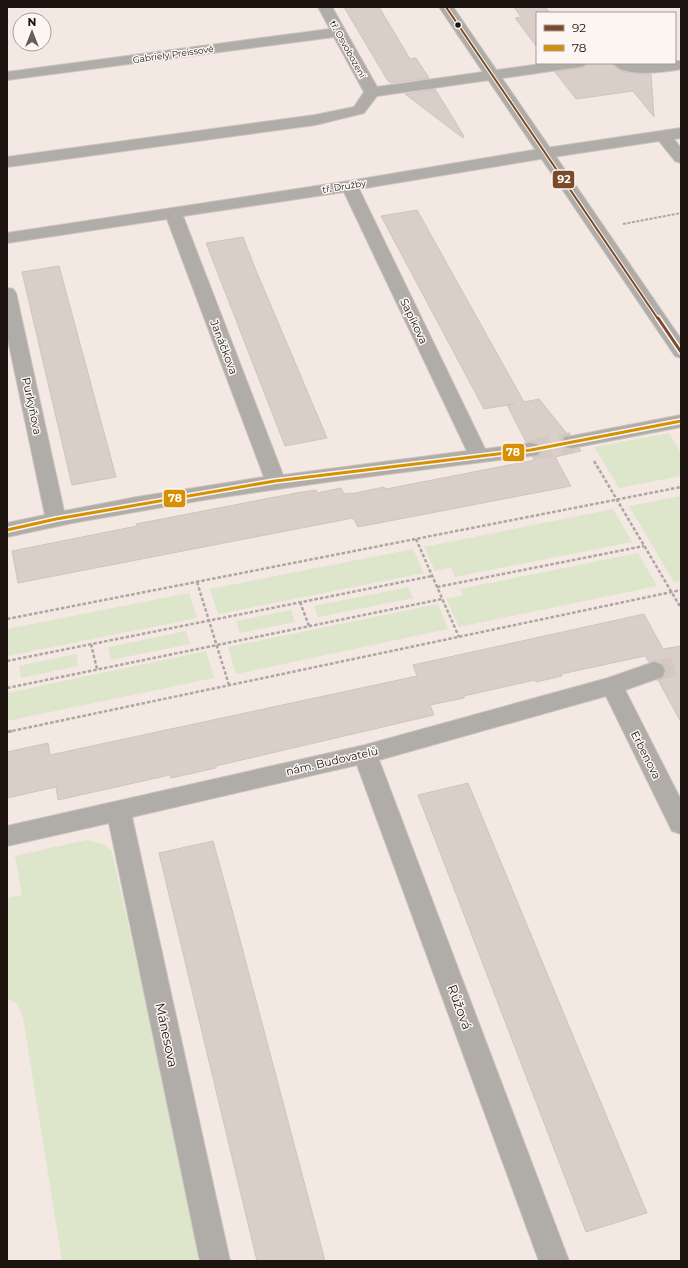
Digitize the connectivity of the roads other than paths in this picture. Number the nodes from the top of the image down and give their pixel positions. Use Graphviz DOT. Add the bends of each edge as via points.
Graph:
graph roads {
  1 [pos="324,7"];
  2 [pos="446,7"];
  3 [pos="338,32"];
  4 [pos="572,64"];
  5 [pos="623,64"];
  6 [pos="681,65"];
  7 [pos="493,75"];
  8 [pos="7,76"];
  9 [pos="372,92"];
  10 [pos="681,133"];
  11 [pos="663,136"];
  12 [pos="546,153"];
  13 [pos="681,158"];
  14 [pos="7,162"];
  15 [pos="349,186"];
  16 [pos="173,213"];
  17 [pos="7,238"];
  18 [pos="7,293"];
  19 [pos="681,352"];
  20 [pos="681,421"];
  21 [pos="577,441"];
  22 [pos="531,450"];
  23 [pos="479,456"];
  24 [pos="275,481"];
  25 [pos="56,519"];
  26 [pos="7,530"];
  27 [pos="654,671"];
  28 [pos="612,686"];
  29 [pos="365,754"];
  30 [pos="118,810"];
  31 [pos="681,824"];
  32 [pos="7,836"];
  33 [pos="215,1261"];
  34 [pos="554,1261"];
  1 -- 3 [label="street, tř. Osvobození"];
  2 -- 7 [label="street"];
  3 -- 8 [label="street, Gabriely Preissové"];
  3 -- 9 [label="street, tř. Osvobození"];
  4 -- 7 [label="street"];
  5 -- 6 [label="street" via="652,69"];
  7 -- 9 [label="street"];
  7 -- 12 [label="street"];
  9 -- 14 [label="street" via="359,110 316,120"];
  10 -- 11 [label="street, tř. Družby"];
  11 -- 12 [label="street, tř. Družby"];
  11 -- 13 [label="street"];
  12 -- 15 [label="street, tř. Družby"];
  12 -- 19 [label="street"];
  15 -- 16 [label="street, tř. Družby"];
  15 -- 23 [label="street, Sapíkova"];
  16 -- 17 [label="street, tř. Družby"];
  16 -- 24 [label="street, Janáčkova"];
  18 -- 25 [label="street, Purkyňova"];
  20 -- 21 [label="street"];
  22 -- 23 [label="street"];
  23 -- 24 [label="street"];
  24 -- 25 [label="street"];
  25 -- 26 [label="street"];
  27 -- 28 [label="street, nám. Budovatelů"];
  28 -- 29 [label="street, nám. Budovatelů"];
  28 -- 31 [label="street, Erbenova"];
  29 -- 30 [label="street, nám. Budovatelů"];
  29 -- 34 [label="street, Růžová"];
  30 -- 32 [label="street, nám. Budovatelů"];
  30 -- 33 [label="street, Mánesova"];
}
